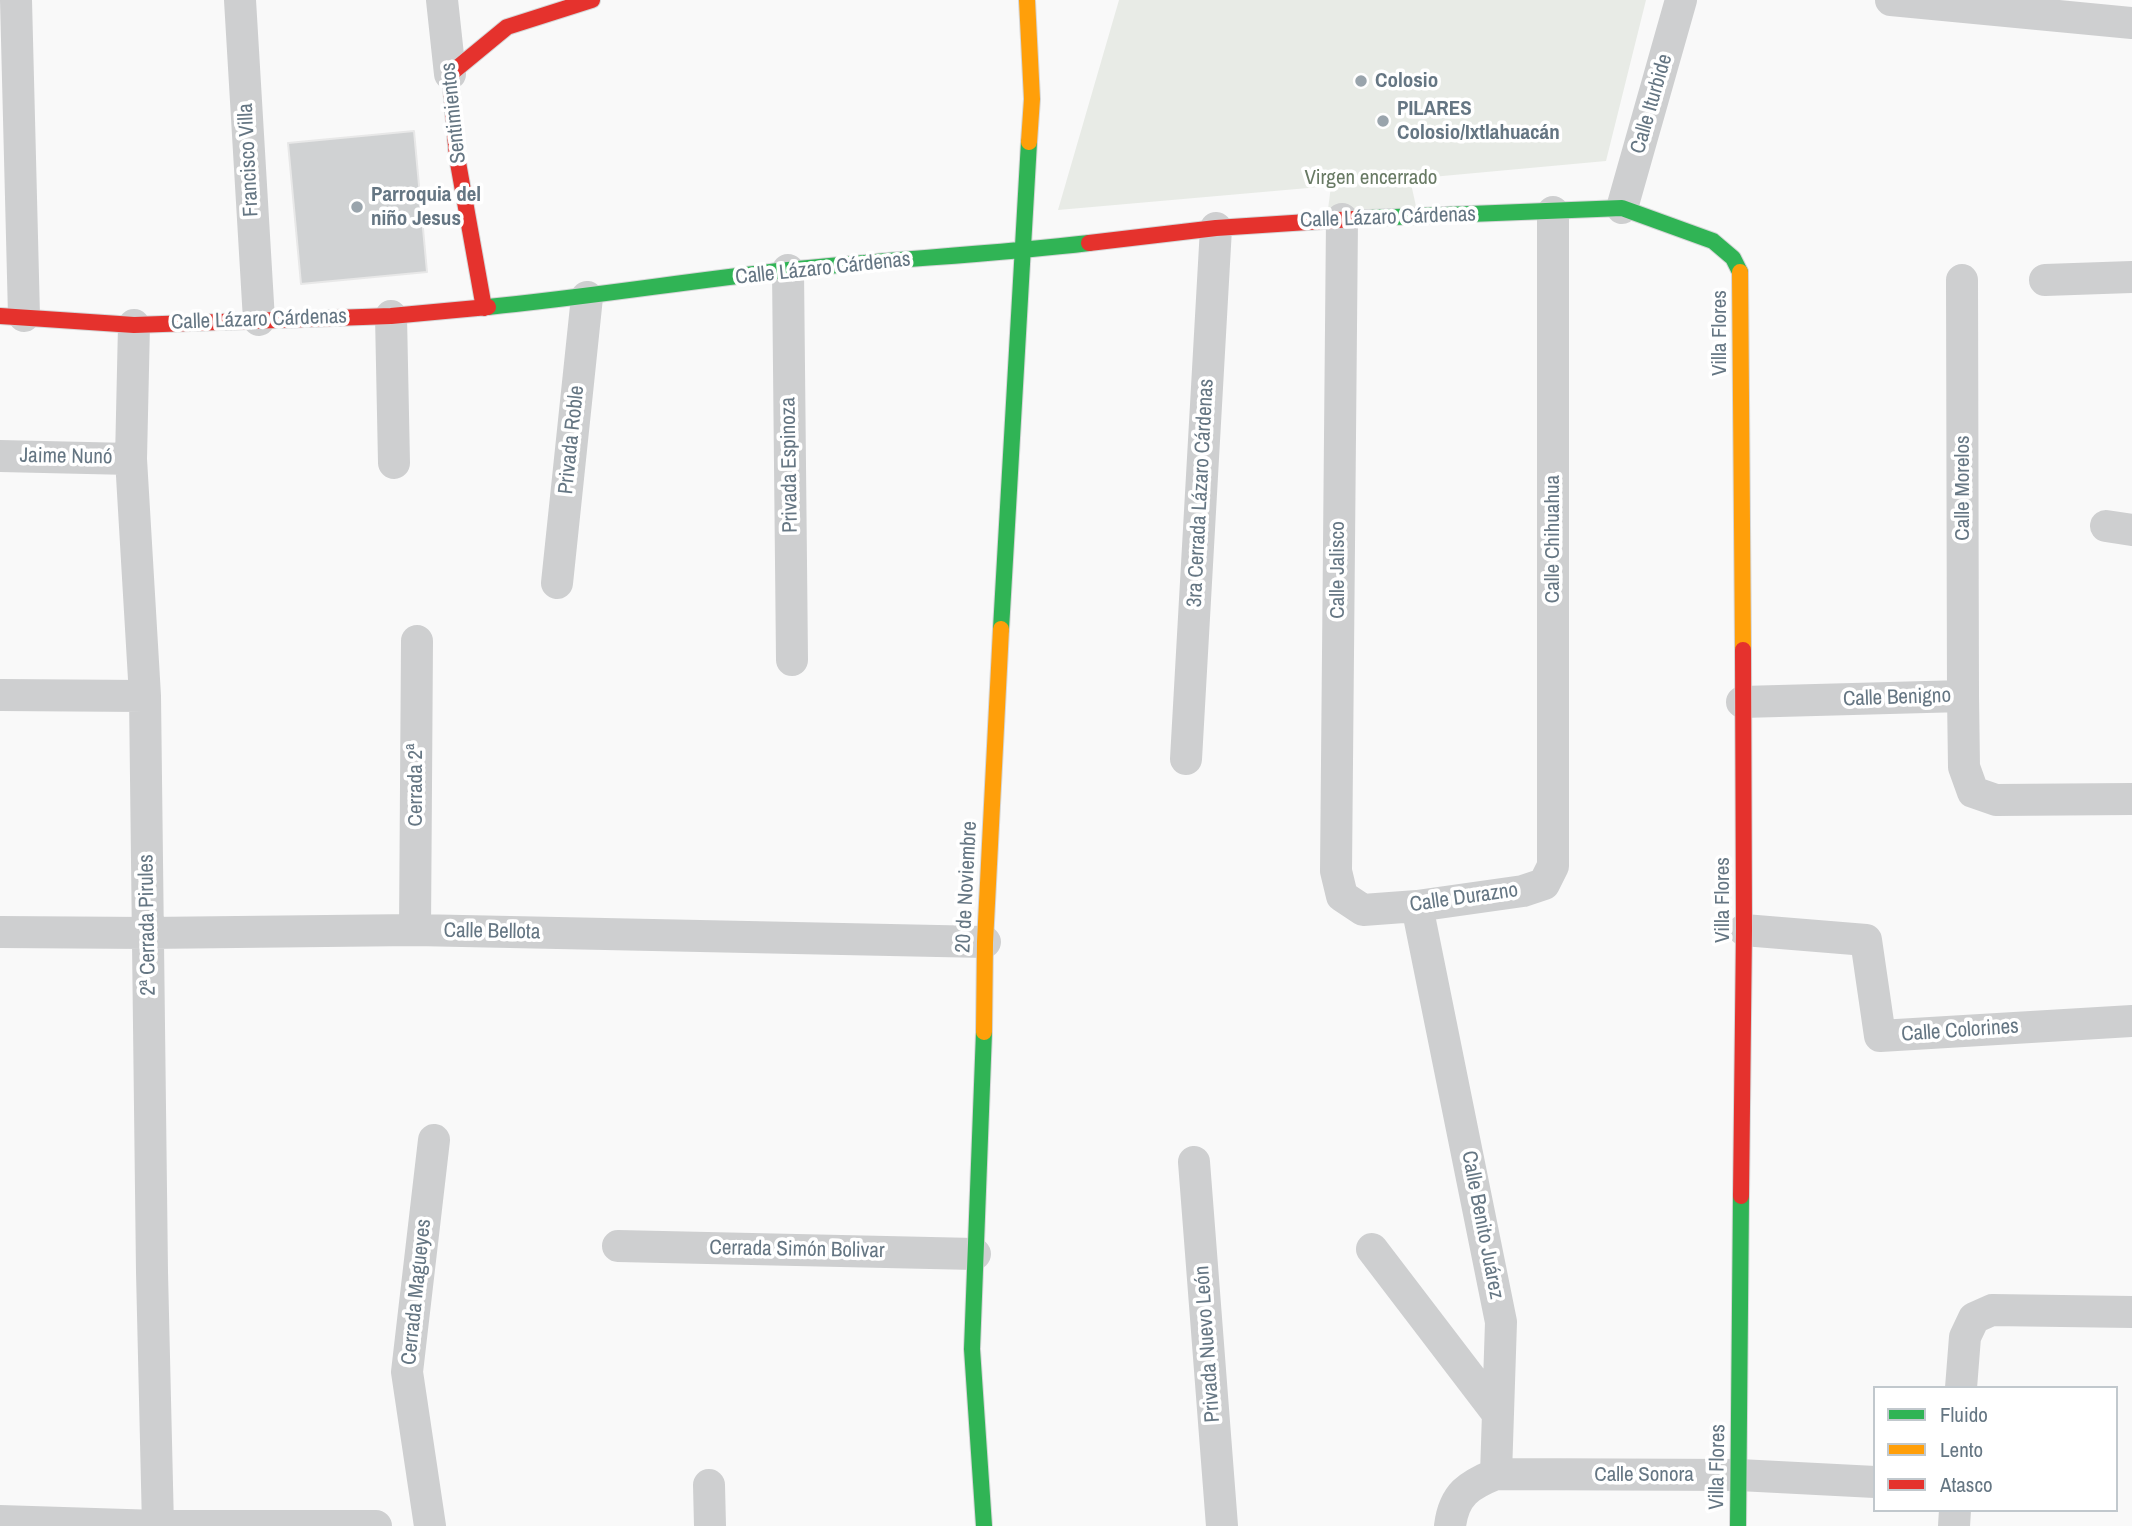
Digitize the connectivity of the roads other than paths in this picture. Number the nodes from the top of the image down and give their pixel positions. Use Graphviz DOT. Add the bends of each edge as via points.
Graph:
graph roads {
  1 [pos="16,0"];
  2 [pos="240,0"];
  3 [pos="442,0"];
  4 [pos="593,0"];
  5 [pos="1027,0"];
  6 [pos="1681,0"];
  7 [pos="1891,0"];
  8 [pos="2132,23"];
  9 [pos="450,74"];
  10 [pos="1622,208"];
  11 [pos="1553,212"];
  12 [pos="1342,219"];
  13 [pos="1216,228"];
  14 [pos="1021,251"];
  15 [pos="788,270"];
  16 [pos="2132,277"];
  17 [pos="1962,280"];
  18 [pos="2045,280"];
  19 [pos="587,297"];
  20 [pos="484,308"];
  21 [pos="12,316"];
  22 [pos="391,316"];
  23 [pos="259,320"];
  24 [pos="134,325"];
  25 [pos="0,456"];
  26 [pos="131,459"];
  27 [pos="394,463"];
  28 [pos="557,583"];
  29 [pos="417,641"];
  30 [pos="792,660"];
  31 [pos="0,695"];
  32 [pos="145,696"];
  33 [pos="1963,696"];
  34 [pos="1742,702"];
  35 [pos="1186,759"];
  36 [pos="2132,799"];
  37 [pos="1553,866"];
  38 [pos="1417,906"];
  39 [pos="1363,910"];
  40 [pos="415,930"];
  41 [pos="1744,930"];
  42 [pos="0,932"];
  43 [pos="148,933"];
  44 [pos="985,942"];
  45 [pos="2132,1021"];
  46 [pos="434,1140"];
  47 [pos="1194,1162"];
  48 [pos="618,1246"];
  49 [pos="1372,1249"];
  50 [pos="975,1254"];
  51 [pos="2132,1311"];
  52 [pos="1961,1386"];
  53 [pos="1498,1414"];
  54 [pos="1496,1474"];
  55 [pos="1739,1475"];
  56 [pos="1873,1482"];
  57 [pos="709,1485"];
  58 [pos="0,1521"];
  59 [pos="158,1526"];
  60 [pos="376,1526"];
  61 [pos="430,1526"];
  62 [pos="710,1526"];
  63 [pos="984,1526"];
  64 [pos="1222,1526"];
  65 [pos="1450,1526"];
  66 [pos="1738,1526"];
  1 -- 21 [label="street, Calle Lázaro Cárdenas"];
  2 -- 23 [label="street, Francisco Villa"];
  3 -- 9 [label="street, Sentimientos"];
  4 -- 9 [label="street" via="507,27"];
  5 -- 14 [label="street, 20 de Noviembre" via="1032,99"];
  6 -- 10 [label="street, Calle Iturbide"];
  7 -- 8 [label="street"];
  9 -- 20 [label="street, Sentimientos" via="457,157"];
  10 -- 11 [label="street, Calle Lázaro Cárdenas"];
  10 -- 34 [label="street, Villa Flores" via="1713,241 1733,258 1741,274"];
  11 -- 12 [label="street, Calle Lázaro Cárdenas"];
  11 -- 37 [label="street, Calle Chihuahua"];
  12 -- 13 [label="street, Calle Lázaro Cárdenas"];
  12 -- 39 [label="street, Calle Jalisco" via="1336,871 1342,896"];
  13 -- 14 [label="street, Calle Lázaro Cárdenas"];
  13 -- 35 [label="street, 3ra Cerrada Lázaro Cárdenas"];
  14 -- 15 [label="street, Calle Lázaro Cárdenas"];
  14 -- 44 [label="street, 20 de Noviembre"];
  15 -- 19 [label="street, Calle Lázaro Cárdenas"];
  15 -- 30 [label="street, Privada Espinoza"];
  16 -- 18 [label="street"];
  17 -- 33 [label="street, Calle Morelos"];
  19 -- 20 [label="street, Calle Lázaro Cárdenas"];
  19 -- 28 [label="street, Privada Roble"];
  20 -- 22 [label="street, Calle Lázaro Cárdenas"];
  21 -- 24 [label="street, Calle Lázaro Cárdenas"];
  22 -- 23 [label="street, Calle Lázaro Cárdenas"];
  22 -- 27 [label="street"];
  23 -- 24 [label="street, Calle Lázaro Cárdenas"];
  24 -- 26 [label="street, 2ª Cerrada Pirules"];
  25 -- 26 [label="street, Jaime Nunó"];
  26 -- 32 [label="street, 2ª Cerrada Pirules"];
  29 -- 40 [label="street, Cerrada 2ª"];
  31 -- 32 [label="street"];
  32 -- 43 [label="street, 2ª Cerrada Pirules"];
  33 -- 34 [label="street, Calle Benigno"];
  33 -- 36 [label="street, Calle Benigno" via="1964,767 1973,792 1996,800"];
  34 -- 41 [label="street, Villa Flores"];
  37 -- 38 [label="street, Calle Durazno" via="1544,884 1523,891"];
  38 -- 39 [label="street, Calle Durazno"];
  38 -- 53 [label="street, Calle Benito Juárez" via="1501,1322"];
  40 -- 43 [label="street, Calle Bellota"];
  40 -- 44 [label="street, Calle Bellota"];
  41 -- 45 [label="street, Calle Colorines" via="1866,940 1880,1036"];
  41 -- 55 [label="street, Villa Flores"];
  42 -- 43 [label="street, Calle Bellota"];
  43 -- 59 [label="street, 2ª Cerrada Pirules"];
  44 -- 50 [label="street, 20 de Noviembre"];
  46 -- 61 [label="street, Cerrada Magueyes" via="407,1372"];
  47 -- 64 [label="street, Privada Nuevo León"];
  48 -- 50 [label="street, Cerrada Simón Bolivar"];
  49 -- 53 [label="street"];
  50 -- 63 [label="street, 20 de Noviembre" via="972,1349"];
  51 -- 52 [label="street" via="1992,1310 1974,1318 1965,1337"];
  53 -- 54 [label="street, Calle Benito Juárez"];
  54 -- 55 [label="street, Calle Sonora"];
  54 -- 65 [label="street" via="1474,1483 1456,1500"];
  55 -- 56 [label="street, Calle Sonora"];
  55 -- 66 [label="street, Villa Flores"];
  57 -- 62 [label="street"];
  58 -- 59 [label="street"];
  59 -- 60 [label="street"];
}
